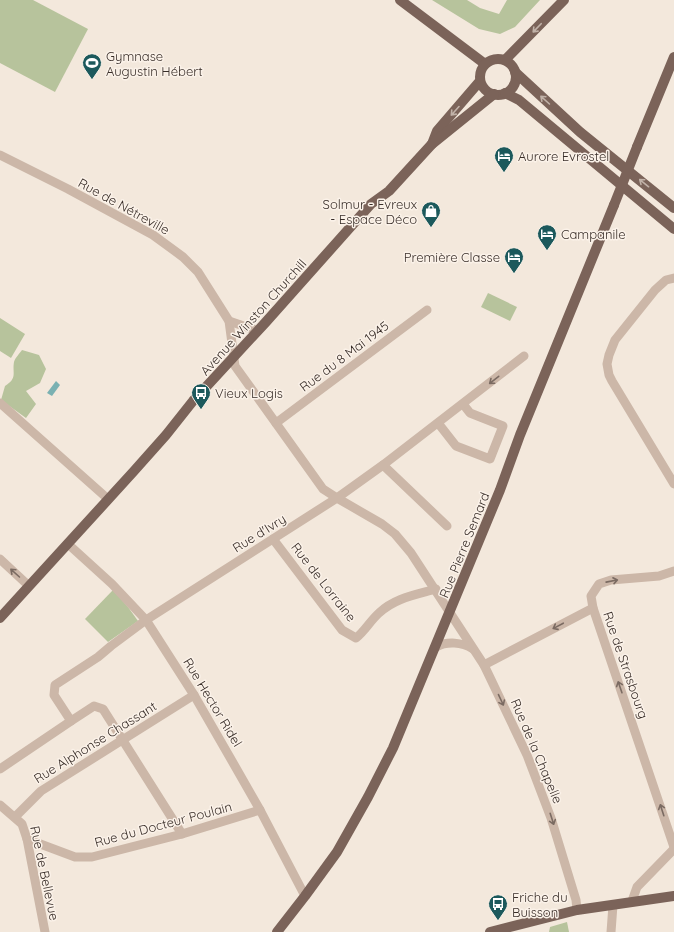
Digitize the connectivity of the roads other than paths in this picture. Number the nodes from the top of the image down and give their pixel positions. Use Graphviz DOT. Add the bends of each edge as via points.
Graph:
graph roads {
  1 [pos="400,0"];
  2 [pos="564,0"];
  3 [pos="674,57"];
  4 [pos="505,60"];
  5 [pos="485,64"];
  6 [pos="515,72"];
  7 [pos="480,81"];
  8 [pos="505,93"];
  9 [pos="494,94"];
  10 [pos="432,144"];
  11 [pos="0,155"];
  12 [pos="632,195"];
  13 [pos="674,208"];
  14 [pos="674,221"];
  15 [pos="674,229"];
  16 [pos="674,278"];
  17 [pos="427,310"];
  18 [pos="229,321"];
  19 [pos="258,331"];
  20 [pos="524,356"];
  21 [pos="234,357"];
  22 [pos="0,403"];
  23 [pos="463,404"];
  24 [pos="276,423"];
  25 [pos="438,423"];
  26 [pos="383,465"];
  27 [pos="674,484"];
  28 [pos="337,498"];
  29 [pos="108,499"];
  30 [pos="447,526"];
  31 [pos="273,539"];
  32 [pos="68,544"];
  33 [pos="0,559"];
  34 [pos="674,570"];
  35 [pos="29,586"];
  36 [pos="436,589"];
  37 [pos="593,608"];
  38 [pos="450,612"];
  39 [pos="0,618"];
  40 [pos="146,620"];
  41 [pos="436,647"];
  42 [pos="474,650"];
  43 [pos="484,665"];
  44 [pos="194,695"];
  45 [pos="70,721"];
  46 [pos="123,740"];
  47 [pos="1,767"];
  48 [pos="0,805"];
  49 [pos="260,810"];
  50 [pos="15,817"];
  51 [pos="182,834"];
  52 [pos="27,839"];
  53 [pos="674,848"];
  54 [pos="305,896"];
  55 [pos="674,896"];
  56 [pos="632,901"];
  57 [pos="613,905"];
  58 [pos="577,910"];
  59 [pos="45,932"];
  60 [pos="277,932"];
  61 [pos="490,932"];
  62 [pos="611,932"];
  1 -- 5 [label="main road"];
  2 -- 4 [label="main road, one-way"];
  3 -- 38 [label="main road, Rue Pierre Semard, bridge"];
  4 -- 5 [label="main road" via="494,59"];
  4 -- 6 [label="main road"];
  5 -- 7 [label="main road" via="480,72"];
  6 -- 8 [label="main road" via="515,82"];
  13 -- 6 [label="main road, one-way" via="580,132"];
  7 -- 9 [label="main road" via="485,90"];
  7 -- 10 [label="main road, one-way" via="437,131"];
  8 -- 9 [label="main road"];
  8 -- 12 [label="main road" via="519,100"];
  9 -- 10 [label="main road"];
  10 -- 19 [label="main road, Avenue Winston Churchill" via="389,191 371,204"];
  11 -- 18 [label="street, Rue de Nétreville" via="153,235 183,257 198,272"];
  12 -- 14 [label="main road" via="651,202"];
  12 -- 15 [label="main road"];
  16 -- 27 [label="street" via="666,280 655,290 615,340 607,364 612,381"];
  17 -- 24 [label="street, Rue du 8 Mai 1945"];
  18 -- 19 [label="street"];
  18 -- 21 [label="street, Rue de Nétreville"];
  19 -- 21 [label="main road, Avenue Winston Churchill"];
  20 -- 23 [label="street, Rue d'Ivry, one-way"];
  21 -- 24 [label="street, Rue de Nétreville" via="235,366 241,376"];
  21 -- 29 [label="main road, Avenue Winston Churchill"];
  22 -- 29 [label="street"];
  23 -- 25 [label="street, Rue d'Ivry"];
  23 -- 25 [label="street" via="470,413 503,426 490,459 456,446"];
  24 -- 28 [label="street, Rue de Nétreville" via="323,489"];
  25 -- 26 [label="street, Rue d'Ivry"];
  26 -- 28 [label="street, Rue d'Ivry"];
  26 -- 30 [label="street"];
  28 -- 31 [label="street, Rue d'Ivry"];
  28 -- 36 [label="street, Rue de la Chapelle" via="395,534"];
  29 -- 32 [label="main road, Avenue Winston Churchill"];
  31 -- 36 [label="street, Rue de Lorraine" via="342,630 356,638 389,605"];
  31 -- 40 [label="street, Rue d'Ivry"];
  32 -- 35 [label="main road, Avenue Winston Churchill"];
  32 -- 40 [label="street, Rue Hector Ridel" via="112,584"];
  35 -- 33 [label="street, one-way"];
  37 -- 34 [label="street, one-way" via="591,596 599,584 611,580 659,576"];
  35 -- 39 [label="main road, Avenue Winston Churchill"];
  36 -- 38 [label="street, Rue de la Chapelle"];
  37 -- 43 [label="street, Rue de Strasbourg, one-way"];
  53 -- 37 [label="street, Rue de Strasbourg, one-way"];
  38 -- 41 [label="main road, Rue Pierre Semard"];
  38 -- 42 [label="street, Rue de la Chapelle"];
  40 -- 44 [label="street, Rue Hector Ridel"];
  40 -- 45 [label="street, Rue d'Ivry" via="98,657 55,685 54,695"];
  41 -- 42 [label="street" via="451,643 466,644"];
  41 -- 54 [label="main road, Rue Pierre Semard" via="393,748 368,797 337,852"];
  42 -- 43 [label="street, Rue de la Chapelle"];
  43 -- 58 [label="street, Rue de la Chapelle, one-way" via="527,755 551,818"];
  44 -- 46 [label="street, Rue Alphonse Chassant"];
  44 -- 49 [label="street, Rue Hector Ridel"];
  45 -- 46 [label="street" via="94,706 103,709"];
  45 -- 47 [label="street"];
  46 -- 50 [label="street, Rue Alphonse Chassant" via="41,791"];
  46 -- 51 [label="street"];
  48 -- 50 [label="street, Rue de Bellevue"];
  49 -- 51 [label="street, Rue du Docteur Poulain"];
  49 -- 54 [label="street, Rue Hector Ridel"];
  50 -- 52 [label="street, Rue de Bellevue" via="22,824"];
  51 -- 52 [label="street, Rue du Docteur Poulain" via="92,857 74,857"];
  52 -- 59 [label="street, Rue de Bellevue"];
  53 -- 56 [label="street" via="637,887"];
  54 -- 60 [label="main road, Rue Pierre Semard"];
  55 -- 56 [label="main road"];
  56 -- 57 [label="main road"];
  57 -- 58 [label="main road"];
  57 -- 62 [label="street"];
  58 -- 61 [label="main road"];
}
